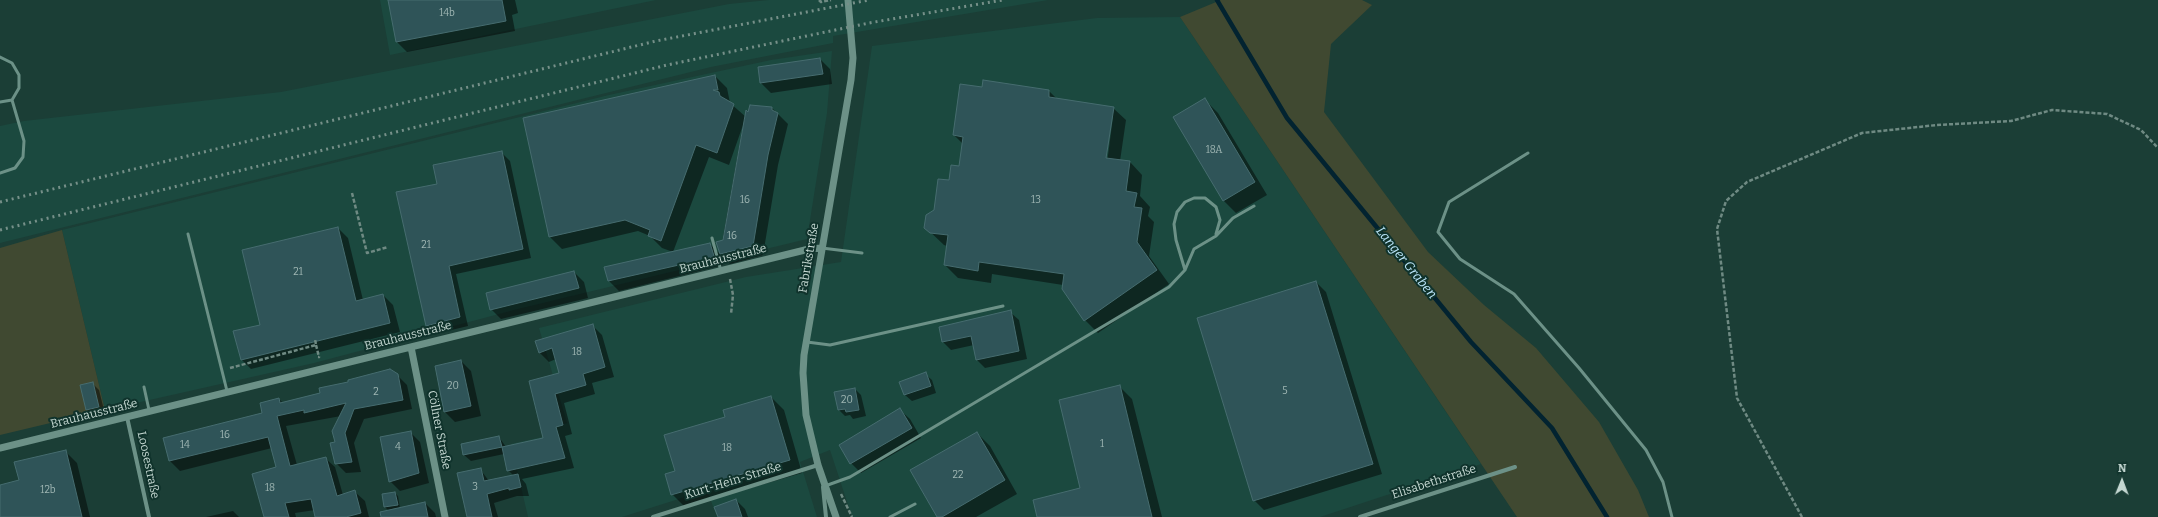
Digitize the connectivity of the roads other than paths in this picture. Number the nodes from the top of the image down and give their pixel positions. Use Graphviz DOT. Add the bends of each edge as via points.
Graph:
graph roads {
  1 [pos="848,0"];
  2 [pos="0,56"];
  3 [pos="12,100"];
  4 [pos="0,102"];
  5 [pos="1528,154"];
  6 [pos="0,173"];
  7 [pos="1254,206"];
  8 [pos="188,234"];
  9 [pos="1216,236"];
  10 [pos="712,238"];
  11 [pos="822,248"];
  12 [pos="862,253"];
  13 [pos="724,270"];
  14 [pos="1185,270"];
  15 [pos="1003,306"];
  16 [pos="806,342"];
  17 [pos="411,347"];
  18 [pos="144,387"];
  19 [pos="227,392"];
  20 [pos="150,412"];
  21 [pos="127,418"];
  22 [pos="0,448"];
  23 [pos="818,465"];
  24 [pos="1515,467"];
  25 [pos="822,477"];
  26 [pos="826,486"];
  27 [pos="915,504"];
  28 [pos="149,517"];
  29 [pos="445,517"];
  30 [pos="653,517"];
  31 [pos="826,517"];
  32 [pos="836,517"];
  33 [pos="890,517"];
  34 [pos="1360,517"];
  35 [pos="1672,517"];
  1 -- 11 [label="street, Fabrikstraße" via="853,58"];
  2 -- 3 [label="lane" via="12,63 19,75 19,88"];
  3 -- 4 [label="lane"];
  3 -- 6 [label="lane" via="24,141 22,157 15,168"];
  5 -- 35 [label="lane" via="1449,202 1438,232 1460,259 1514,294 1579,368 1646,450 1663,482"];
  7 -- 9 [label="lane" via="1233,218"];
  8 -- 19 [label="lane"];
  9 -- 14 [label="lane" via="1194,249"];
  9 -- 14 [label="lane" via="1220,220 1216,207 1205,198 1194,198 1185,202 1177,212 1174,224"];
  10 -- 13 [label="lane"];
  11 -- 12 [label="lane"];
  11 -- 13 [label="street, Brauhausstraße" via="808,249"];
  11 -- 16 [label="street, Fabrikstraße"];
  13 -- 17 [label="street, Brauhausstraße"];
  14 -- 26 [label="lane" via="1169,286 1007,385 850,477"];
  15 -- 16 [label="lane" via="830,345"];
  16 -- 23 [label="street, Fabrikstraße" via="803,390"];
  17 -- 19 [label="street, Brauhausstraße"];
  17 -- 29 [label="street, Cöllner Straße"];
  18 -- 20 [label="lane"];
  19 -- 20 [label="street, Brauhausstraße"];
  20 -- 21 [label="street, Brauhausstraße"];
  21 -- 22 [label="street, Brauhausstraße"];
  21 -- 28 [label="street, Loosestraße"];
  23 -- 25 [label="street, Fabrikstraße"];
  23 -- 30 [label="street, Kurt-Hein-Straße"];
  24 -- 34 [label="street, Elisabethstraße"];
  25 -- 26 [label="street, Fabrikstraße"];
  25 -- 31 [label="street"];
  26 -- 32 [label="street, Fabrikstraße"];
  27 -- 33 [label="lane"];
}
